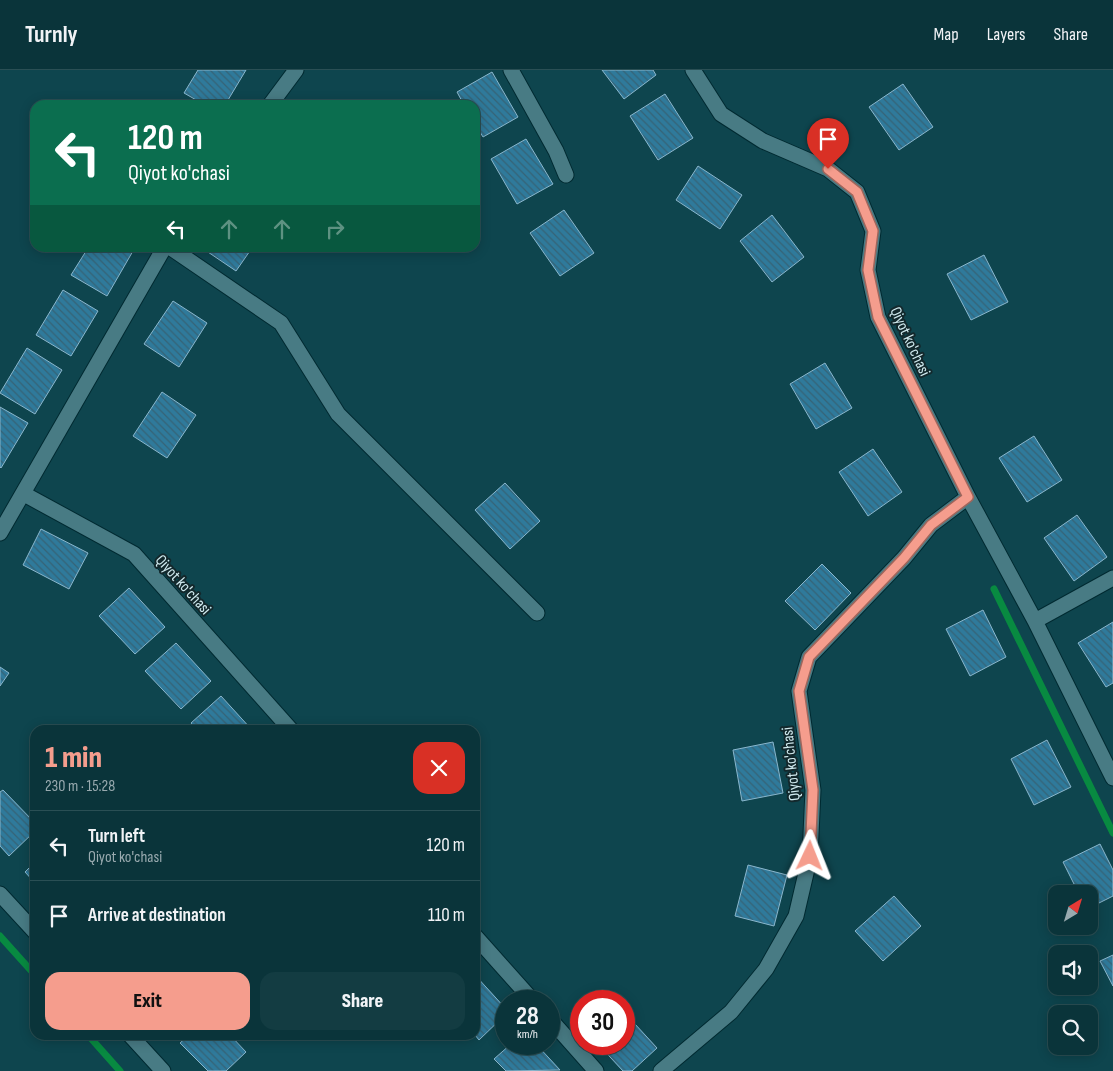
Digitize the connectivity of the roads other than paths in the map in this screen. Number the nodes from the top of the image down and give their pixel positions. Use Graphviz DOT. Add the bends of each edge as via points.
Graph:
graph roads {
  1 [pos="296,70"];
  2 [pos="511,70"];
  3 [pos="694,70"];
  4 [pos="274,100"];
  5 [pos="566,175"];
  6 [pos="162,252"];
  7 [pos="177,252"];
  8 [pos="24,494"];
  9 [pos="968,497"];
  10 [pos="0,533"];
  11 [pos="1113,578"];
  12 [pos="537,613"];
  13 [pos="1035,621"];
  14 [pos="287,725"];
  15 [pos="1113,778"];
  16 [pos="0,894"];
  17 [pos="30,927"];
  18 [pos="480,942"];
  19 [pos="523,990"];
  20 [pos="560,1030"];
  21 [pos="135,1040"];
  22 [pos="163,1071"];
  23 [pos="596,1071"];
  24 [pos="661,1071"];
  1 -- 4 [label="street"];
  2 -- 5 [label="street"];
  3 -- 9 [label="street, Qiyot ko'chasi" via="721,114 763,141 828,169 857,192 873,231 868,270 878,317"];
  6 -- 8 [label="street"];
  7 -- 12 [label="street" via="281,323 338,414"];
  8 -- 10 [label="street"];
  8 -- 14 [label="street, Qiyot ko'chasi" via="134,554"];
  9 -- 13 [label="street, Qiyot ko'chasi"];
  9 -- 24 [label="street, Qiyot ko'chasi" via="931,525 904,558 809,657 799,691 813,790 810,856 796,916 766,969 731,1012"];
  11 -- 13 [label="street"];
  13 -- 15 [label="street, Qiyot ko'chasi"];
  16 -- 17 [label="street"];
  18 -- 19 [label="street"];
  20 -- 23 [label="street"];
  21 -- 22 [label="street"];
}
